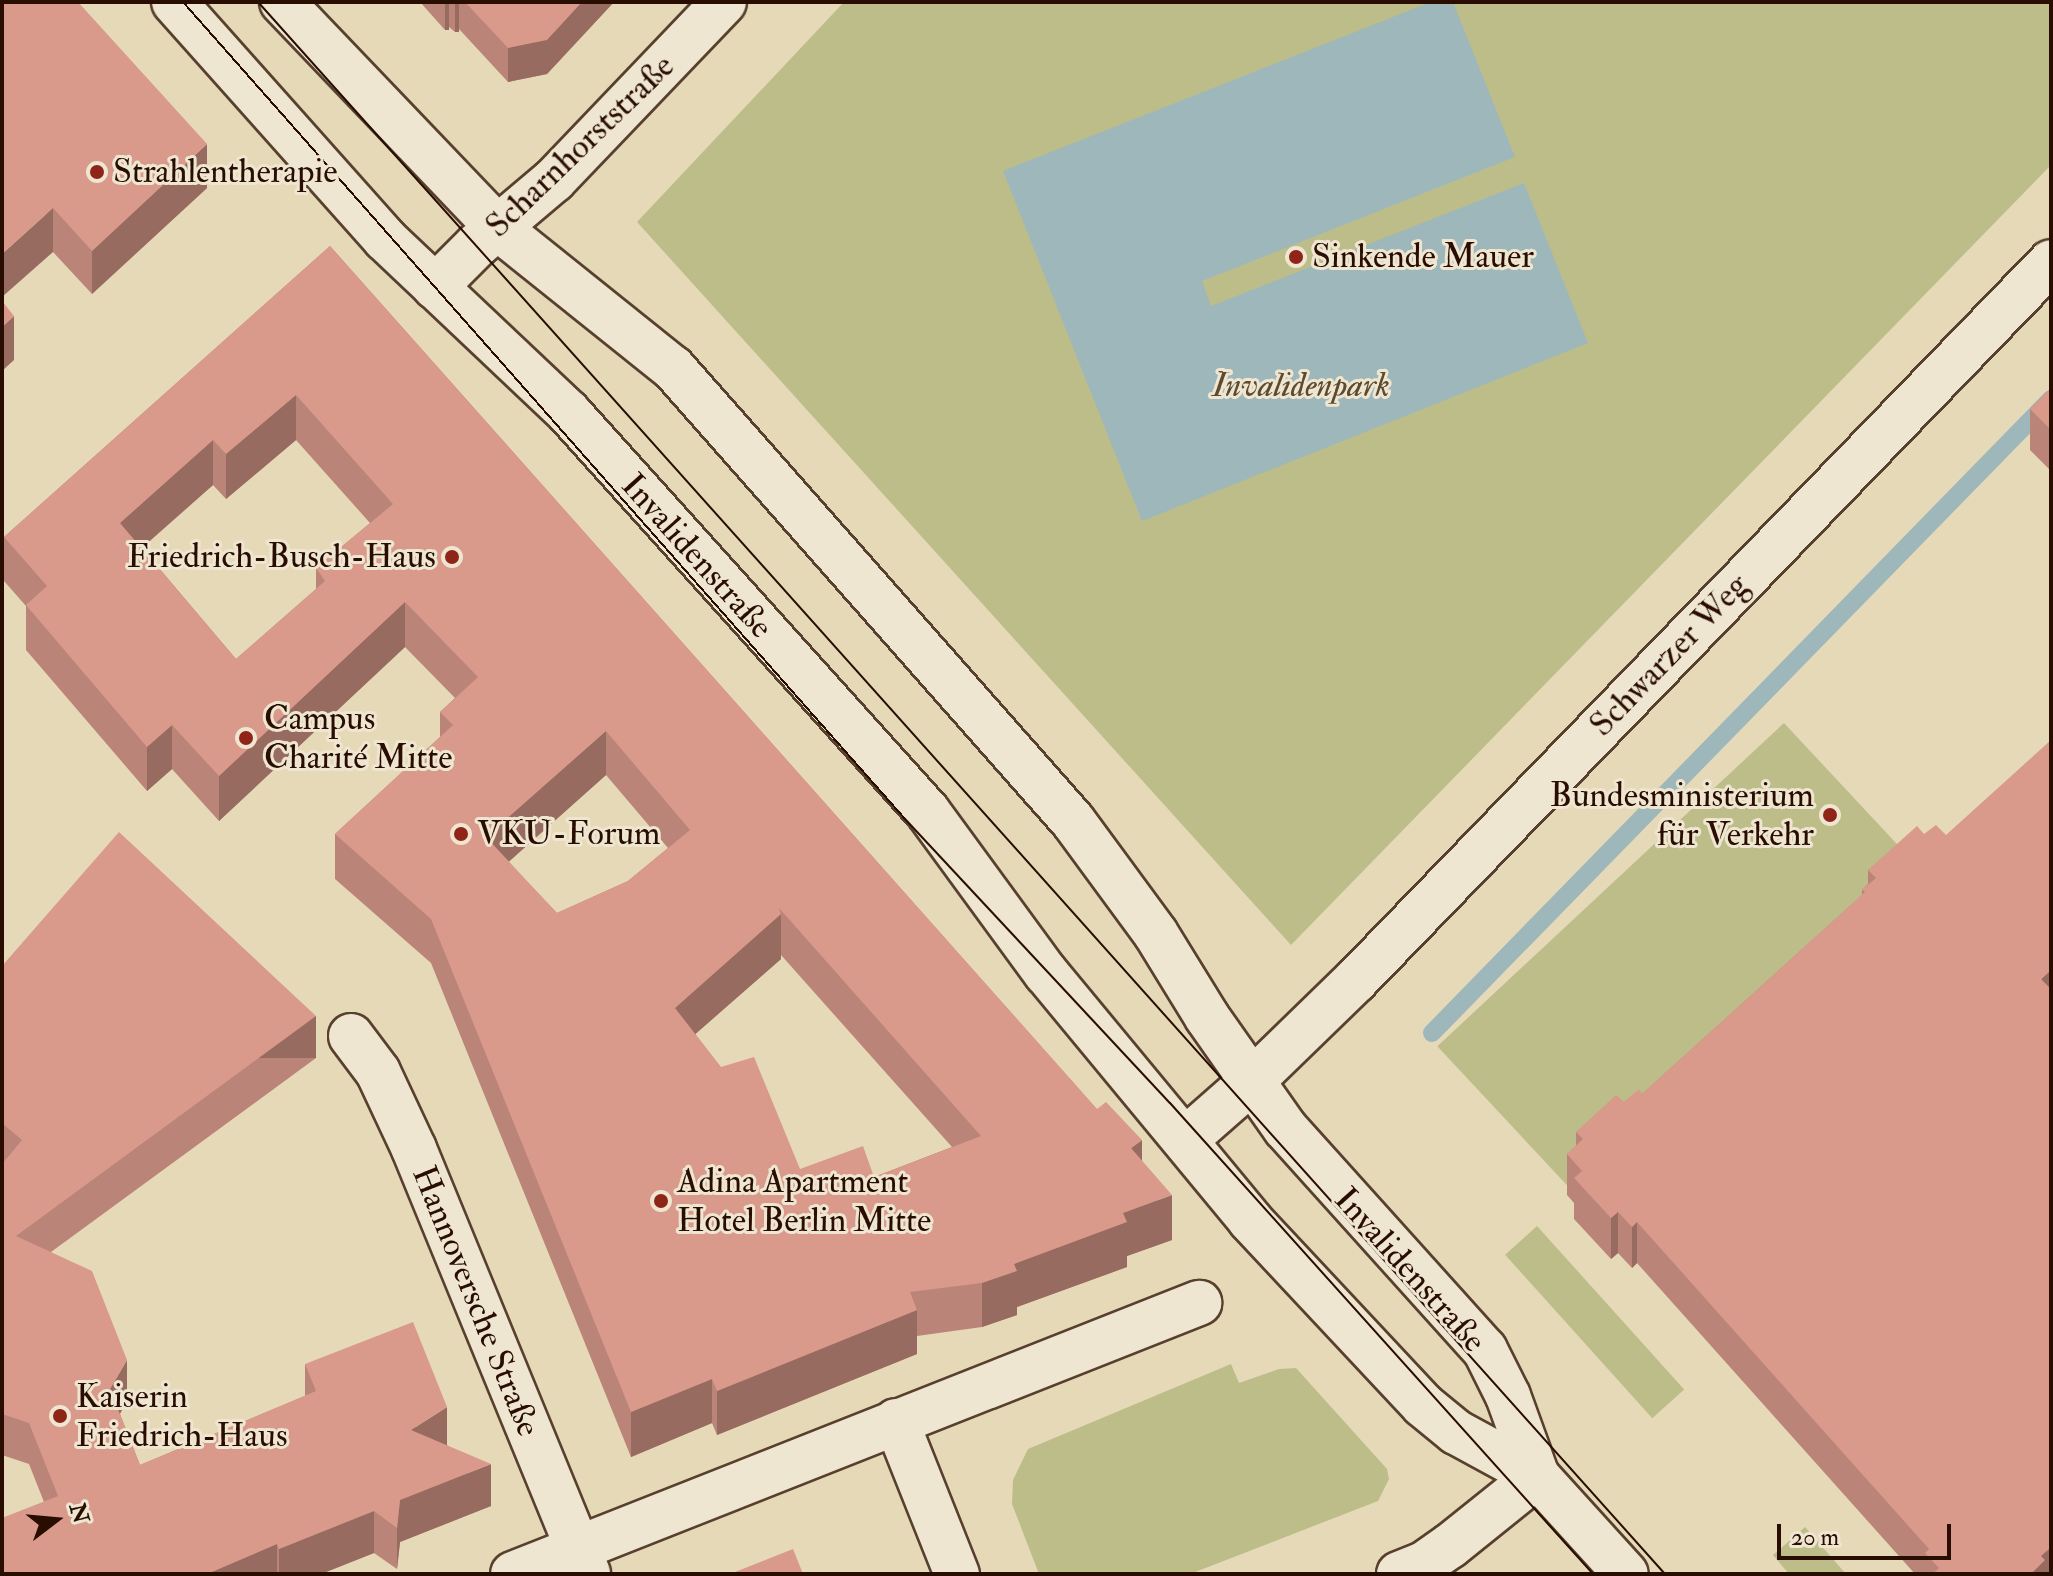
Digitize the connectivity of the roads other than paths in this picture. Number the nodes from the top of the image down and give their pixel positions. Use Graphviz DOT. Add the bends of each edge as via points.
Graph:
graph roads {
  1 [pos="174,2"];
  2 [pos="282,2"];
  3 [pos="724,2"];
  4 [pos="498,228"];
  5 [pos="2051,262"];
  6 [pos="435,287"];
  7 [pos="351,1036"];
  8 [pos="1251,1082"];
  9 [pos="1185,1140"];
  10 [pos="1199,1303"];
  11 [pos="896,1421"];
  12 [pos="1537,1476"];
  13 [pos="583,1560"];
  14 [pos="513,1574"];
  15 [pos="957,1574"];
  16 [pos="1399,1574"];
  17 [pos="1626,1574"];
  1 -- 6 [label="main road, Invalidenstraße" via="385,239"];
  2 -- 4 [label="main road, Invalidenstraße"];
  3 -- 4 [label="main road, Scharnhorststraße" via="554,180"];
  4 -- 6 [label="main road, Scharnhorststraße"];
  4 -- 8 [label="main road, Invalidenstraße" via="673,368 702,398 1087,839 1156,934"];
  5 -- 8 [label="main road, Schwarzer Weg"];
  6 -- 9 [label="main road, Invalidenstraße" via="568,412 928,812 1046,973"];
  7 -- 13 [label="main road, Hannoversche Straße" via="378,1072 414,1149"];
  8 -- 9 [label="main road"];
  8 -- 12 [label="main road, Invalidenstraße" via="1339,1191 1485,1350"];
  9 -- 12 [label="main road, Invalidenstraße" via="1250,1220 1423,1405 1456,1432"];
  10 -- 11 [label="main road"];
  11 -- 13 [label="main road"];
  11 -- 15 [label="main road"];
  12 -- 16 [label="main road" via="1450,1546"];
  12 -- 17 [label="main road, Invalidenstraße"];
  13 -- 14 [label="main road"];
}
